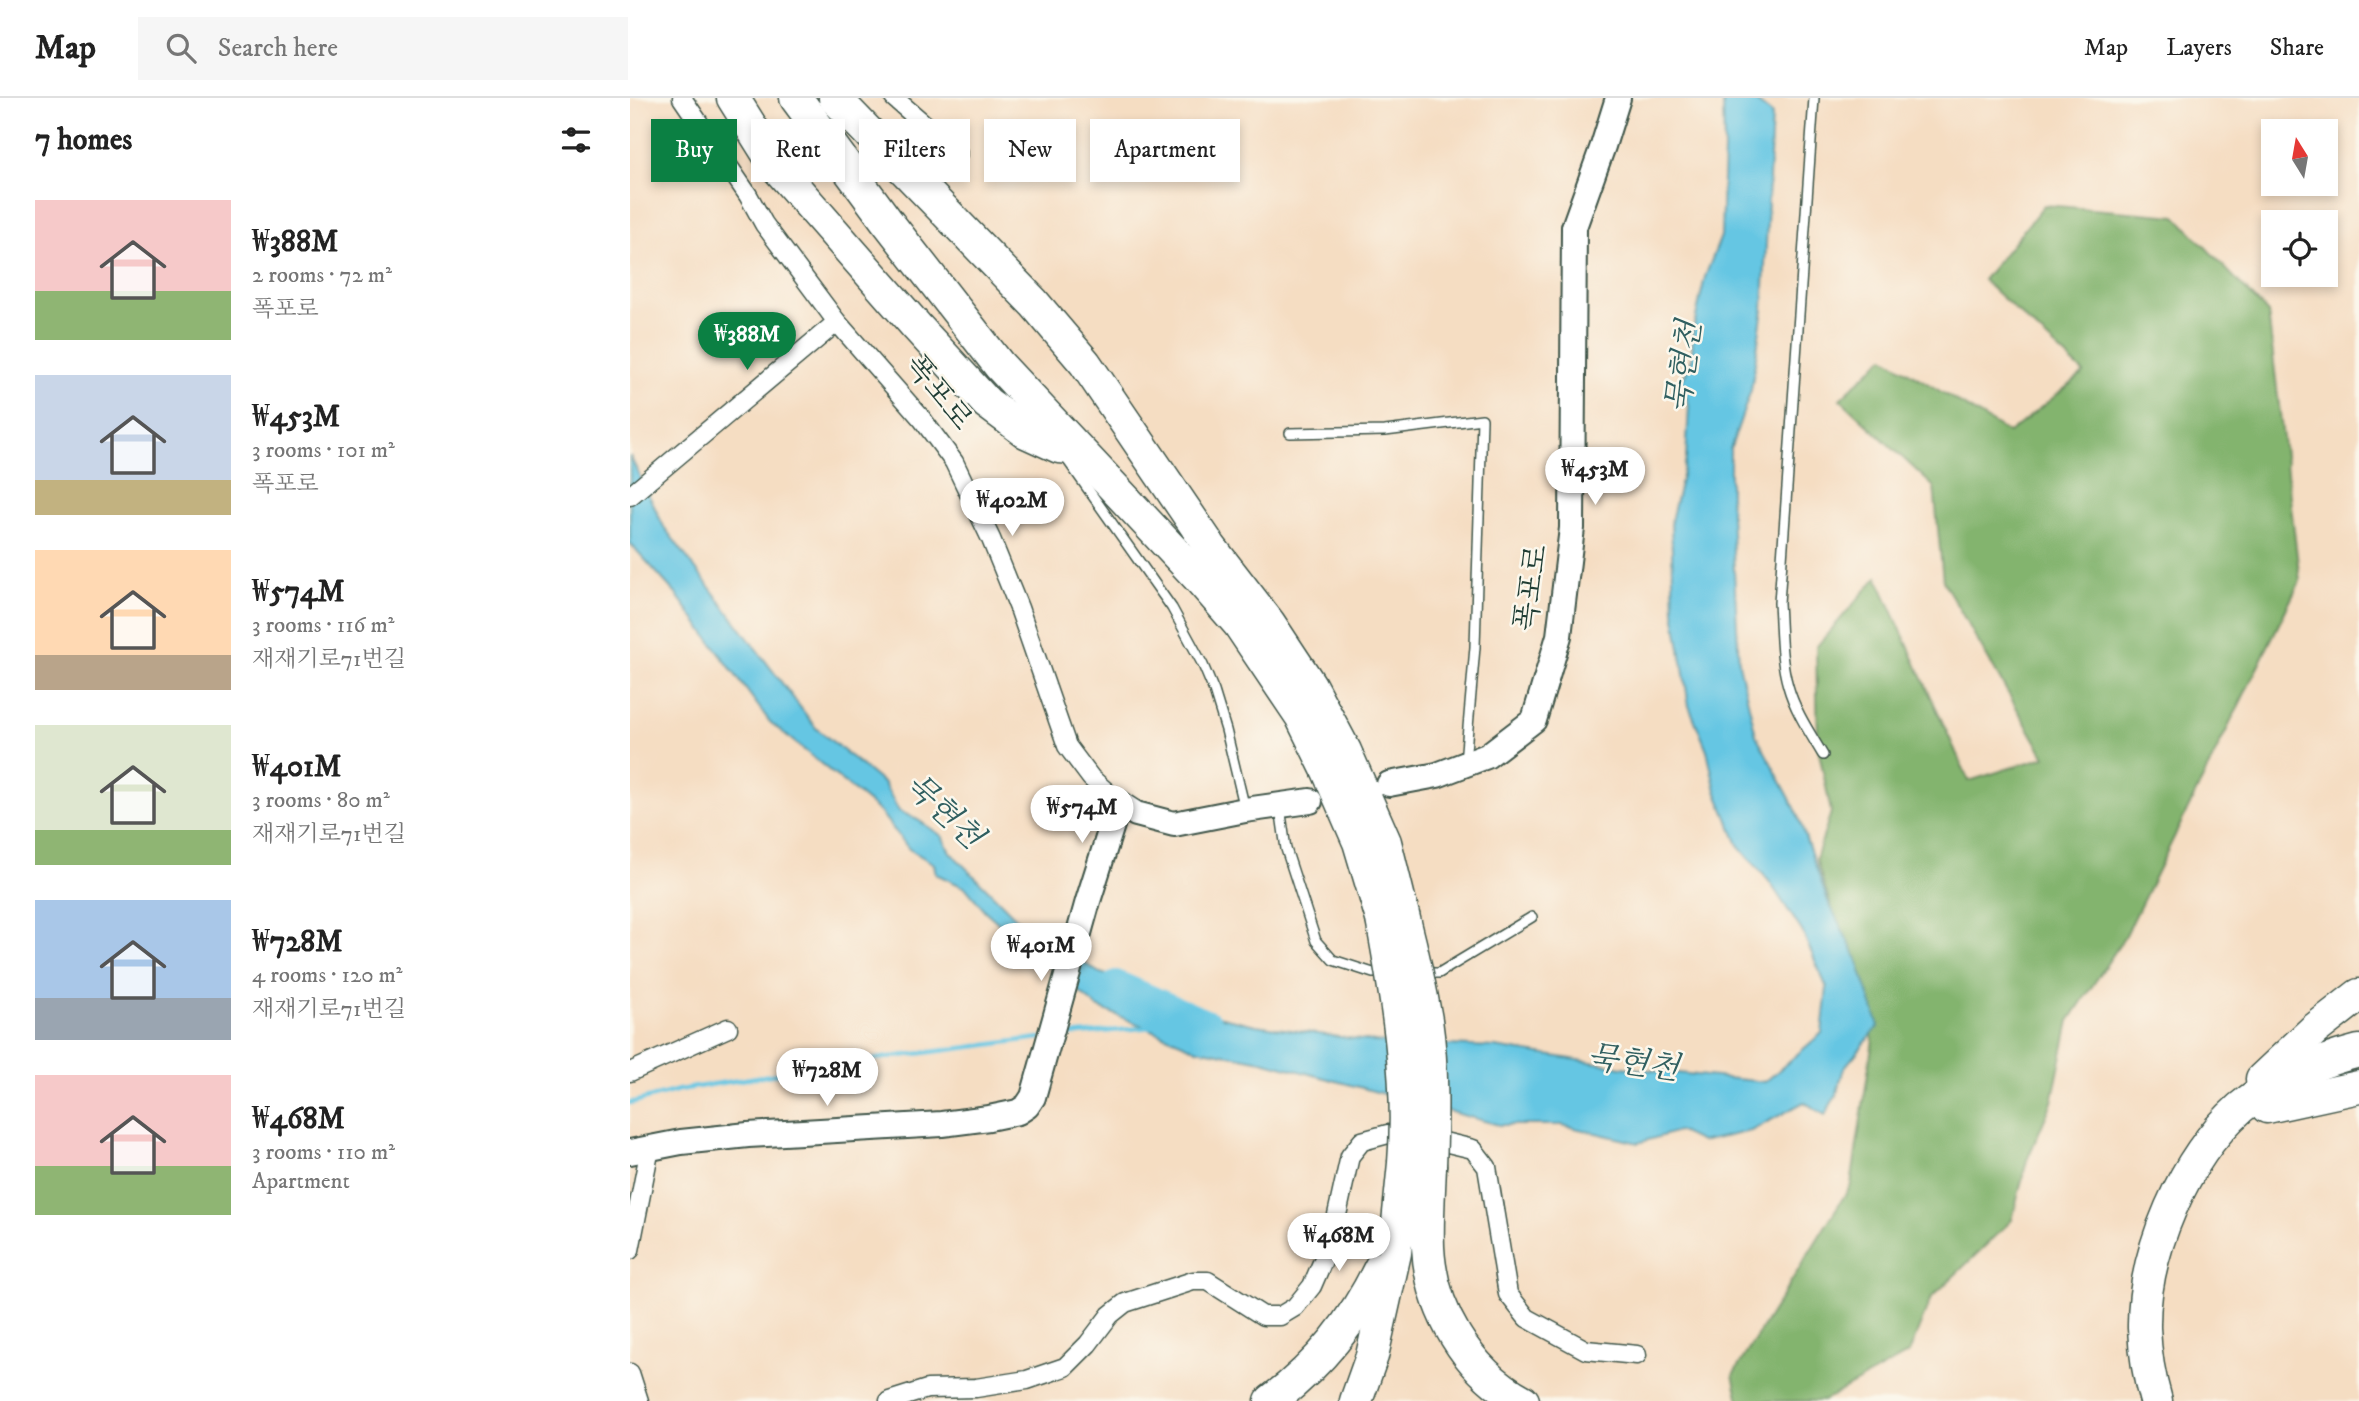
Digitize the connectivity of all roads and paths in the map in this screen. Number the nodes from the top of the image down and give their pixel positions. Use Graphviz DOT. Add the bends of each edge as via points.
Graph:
graph roads {
  1 [pos="682,98"];
  2 [pos="733,98"];
  3 [pos="796,98"];
  4 [pos="835,98"];
  5 [pos="894,98"];
  6 [pos="1618,98"];
  7 [pos="1814,98"];
  8 [pos="918,119"];
  9 [pos="837,322"];
  10 [pos="1290,433"];
  11 [pos="1067,447"];
  12 [pos="630,496"];
  13 [pos="1823,755"];
  14 [pos="1465,764"];
  15 [pos="1389,784"];
  16 [pos="1310,801"];
  17 [pos="1119,803"];
  18 [pos="1280,805"];
  19 [pos="1245,810"];
  20 [pos="1393,917"];
  21 [pos="1532,917"];
  22 [pos="1399,973"];
  23 [pos="1412,973"];
  24 [pos="2359,995"];
  25 [pos="728,1028"];
  26 [pos="2359,1051"];
  27 [pos="2359,1065"];
  28 [pos="630,1072"];
  29 [pos="2359,1087"];
  30 [pos="2267,1107"];
  31 [pos="2222,1126"];
  32 [pos="640,1150"];
  33 [pos="1417,1164"];
  34 [pos="1399,1211"];
  35 [pos="630,1250"];
  36 [pos="1637,1355"];
  37 [pos="630,1373"];
  38 [pos="639,1401"];
  39 [pos="889,1401"];
  40 [pos="1271,1401"];
  41 [pos="1356,1401"];
  42 [pos="1373,1401"];
  43 [pos="1523,1401"];
  44 [pos="2156,1401"];
  45 [pos="2172,1401"];
  1 -- 9 [label="street, 폭포로" via="764,224"];
  2 -- 11 [label="highway" via="775,165 987,403 1027,432"];
  3 -- 11 [label="highway" via="886,220"];
  4 -- 20 [label="highway" via="1034,303 1085,363 1211,548 1269,623 1310,685 1345,751 1385,842"];
  5 -- 8 [label="street"];
  6 -- 14 [label="main road, 폭포로" via="1574,227 1572,528 1559,636 1534,720 1487,756"];
  7 -- 13 [label="lane" via="1779,603 1788,686"];
  9 -- 12 [label="street"];
  9 -- 17 [label="street, 폭포로" via="954,462 991,539 1067,746 1091,778"];
  10 -- 14 [label="lane" via="1385,431 1482,419 1475,647"];
  11 -- 19 [label="lane" via="1172,608 1203,665 1222,717"];
  11 -- 20 [label="highway" via="1239,624 1301,716"];
  14 -- 15 [label="main road, 폭포로" via="1437,775"];
  16 -- 18 [label="main road, 폭포로"];
  17 -- 19 [label="main road, 폭포로" via="1136,814 1174,824"];
  17 -- 32 [label="main road" via="1027,1106 1018,1112 942,1124 747,1135"];
  18 -- 19 [label="main road, 폭포로"];
  18 -- 22 [label="lane" via="1286,849 1316,941 1333,960 1373,973"];
  20 -- 33 [label="highway, bridge" via="1418,977 1426,1023 1431,1121"];
  21 -- 23 [label="lane" via="1439,973"];
  24 -- 31 [label="highway" via="2270,1071"];
  25 -- 28 [label="street"];
  26 -- 31 [label="highway" via="2280,1080"];
  27 -- 30 [label="highway" via="2318,1078"];
  29 -- 30 [label="highway"];
  30 -- 45 [label="highway" via="2218,1155 2175,1235 2157,1328 2162,1370"];
  31 -- 44 [label="highway" via="2178,1190 2158,1240 2144,1325"];
  32 -- 35 [label="street"];
  33 -- 34 [label="highway"];
  33 -- 42 [label="highway" via="1416,1242"];
  33 -- 43 [label="highway" via="1433,1282 1451,1328 1479,1367"];
  34 -- 40 [label="highway" via="1362,1305 1322,1356"];
  34 -- 41 [label="highway" via="1381,1318"];
  36 -- 39 [label="street" via="1586,1350 1527,1318 1508,1294 1487,1167 1473,1149 1388,1134 1362,1141 1350,1156 1331,1242 1312,1286 1295,1307 1280,1316 1263,1316 1208,1281 1193,1281 1125,1303 1065,1367 1027,1380 927,1389"];
  37 -- 38 [label="street"];
}
